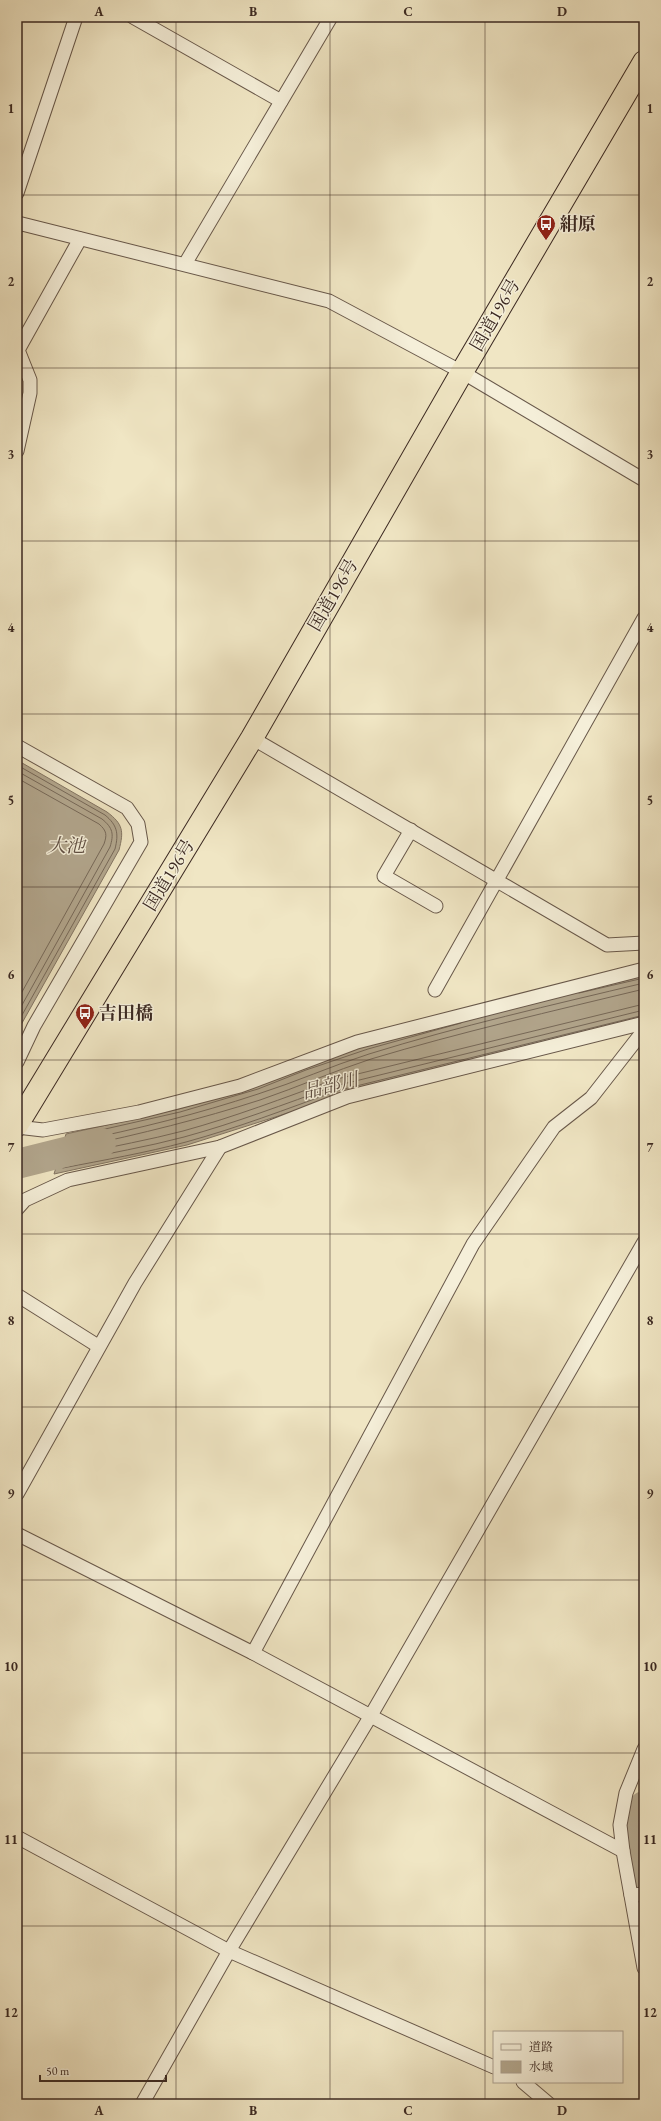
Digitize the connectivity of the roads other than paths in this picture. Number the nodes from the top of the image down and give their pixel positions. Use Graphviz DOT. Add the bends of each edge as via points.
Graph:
graph roads {
  1 [pos="76,17"];
  2 [pos="133,17"];
  3 [pos="331,17"];
  4 [pos="644,62"];
  5 [pos="281,101"];
  6 [pos="17,193"];
  7 [pos="17,223"];
  8 [pos="80,239"];
  9 [pos="185,264"];
  10 [pos="462,372"];
  11 [pos="17,451"];
  12 [pos="644,480"];
  13 [pos="644,618"];
  14 [pos="252,738"];
  15 [pos="17,746"];
  16 [pos="411,830"];
  17 [pos="496,880"];
  18 [pos="436,906"];
  19 [pos="644,943"];
  20 [pos="644,968"];
  21 [pos="435,990"];
  22 [pos="644,1023"];
  23 [pos="644,1030"];
  24 [pos="17,1062"];
  25 [pos="17,1126"];
  26 [pos="220,1148"];
  27 [pos="17,1209"];
  28 [pos="644,1242"];
  29 [pos="17,1295"];
  30 [pos="98,1346"];
  31 [pos="17,1494"];
  32 [pos="17,1534"];
  33 [pos="253,1653"];
  34 [pos="370,1716"];
  35 [pos="644,1750"];
  36 [pos="17,1837"];
  37 [pos="623,1852"];
  38 [pos="638,1895"];
  39 [pos="230,1951"];
  40 [pos="644,1968"];
  41 [pos="493,2067"];
  42 [pos="524,2083"];
  43 [pos="142,2104"];
  44 [pos="549,2104"];
  1 -- 6 [label="street"];
  2 -- 5 [label="street"];
  3 -- 5 [label="street"];
  4 -- 10 [label="highway, 国道196号"];
  5 -- 9 [label="street"];
  7 -- 8 [label="street"];
  8 -- 9 [label="street"];
  8 -- 11 [label="street" via="18,350 30,380 30,393"];
  9 -- 10 [label="street" via="329,300"];
  10 -- 12 [label="street"];
  10 -- 14 [label="highway, 国道196号"];
  13 -- 17 [label="street"];
  14 -- 16 [label="street"];
  14 -- 25 [label="highway, 国道196号"];
  15 -- 24 [label="street" via="127,808 138,824 140,842 34,1026"];
  16 -- 17 [label="street"];
  16 -- 18 [label="street" via="384,876"];
  17 -- 19 [label="street" via="607,945"];
  17 -- 21 [label="street"];
  20 -- 25 [label="street" via="357,1042 240,1086 139,1112 43,1130"];
  22 -- 26 [label="street" via="347,1097"];
  23 -- 33 [label="street" via="591,1098 554,1126 472,1244"];
  26 -- 27 [label="street" via="68,1180 25,1200"];
  26 -- 30 [label="street"];
  28 -- 34 [label="street"];
  29 -- 30 [label="street"];
  30 -- 31 [label="street"];
  32 -- 33 [label="street"];
  33 -- 34 [label="street"];
  34 -- 37 [label="street"];
  34 -- 39 [label="street"];
  35 -- 37 [label="street" via="626,1792 620,1824"];
  36 -- 39 [label="street"];
  37 -- 38 [label="street"];
  38 -- 40 [label="street"];
  39 -- 41 [label="street"];
  39 -- 43 [label="street"];
  42 -- 44 [label="street"];
}
